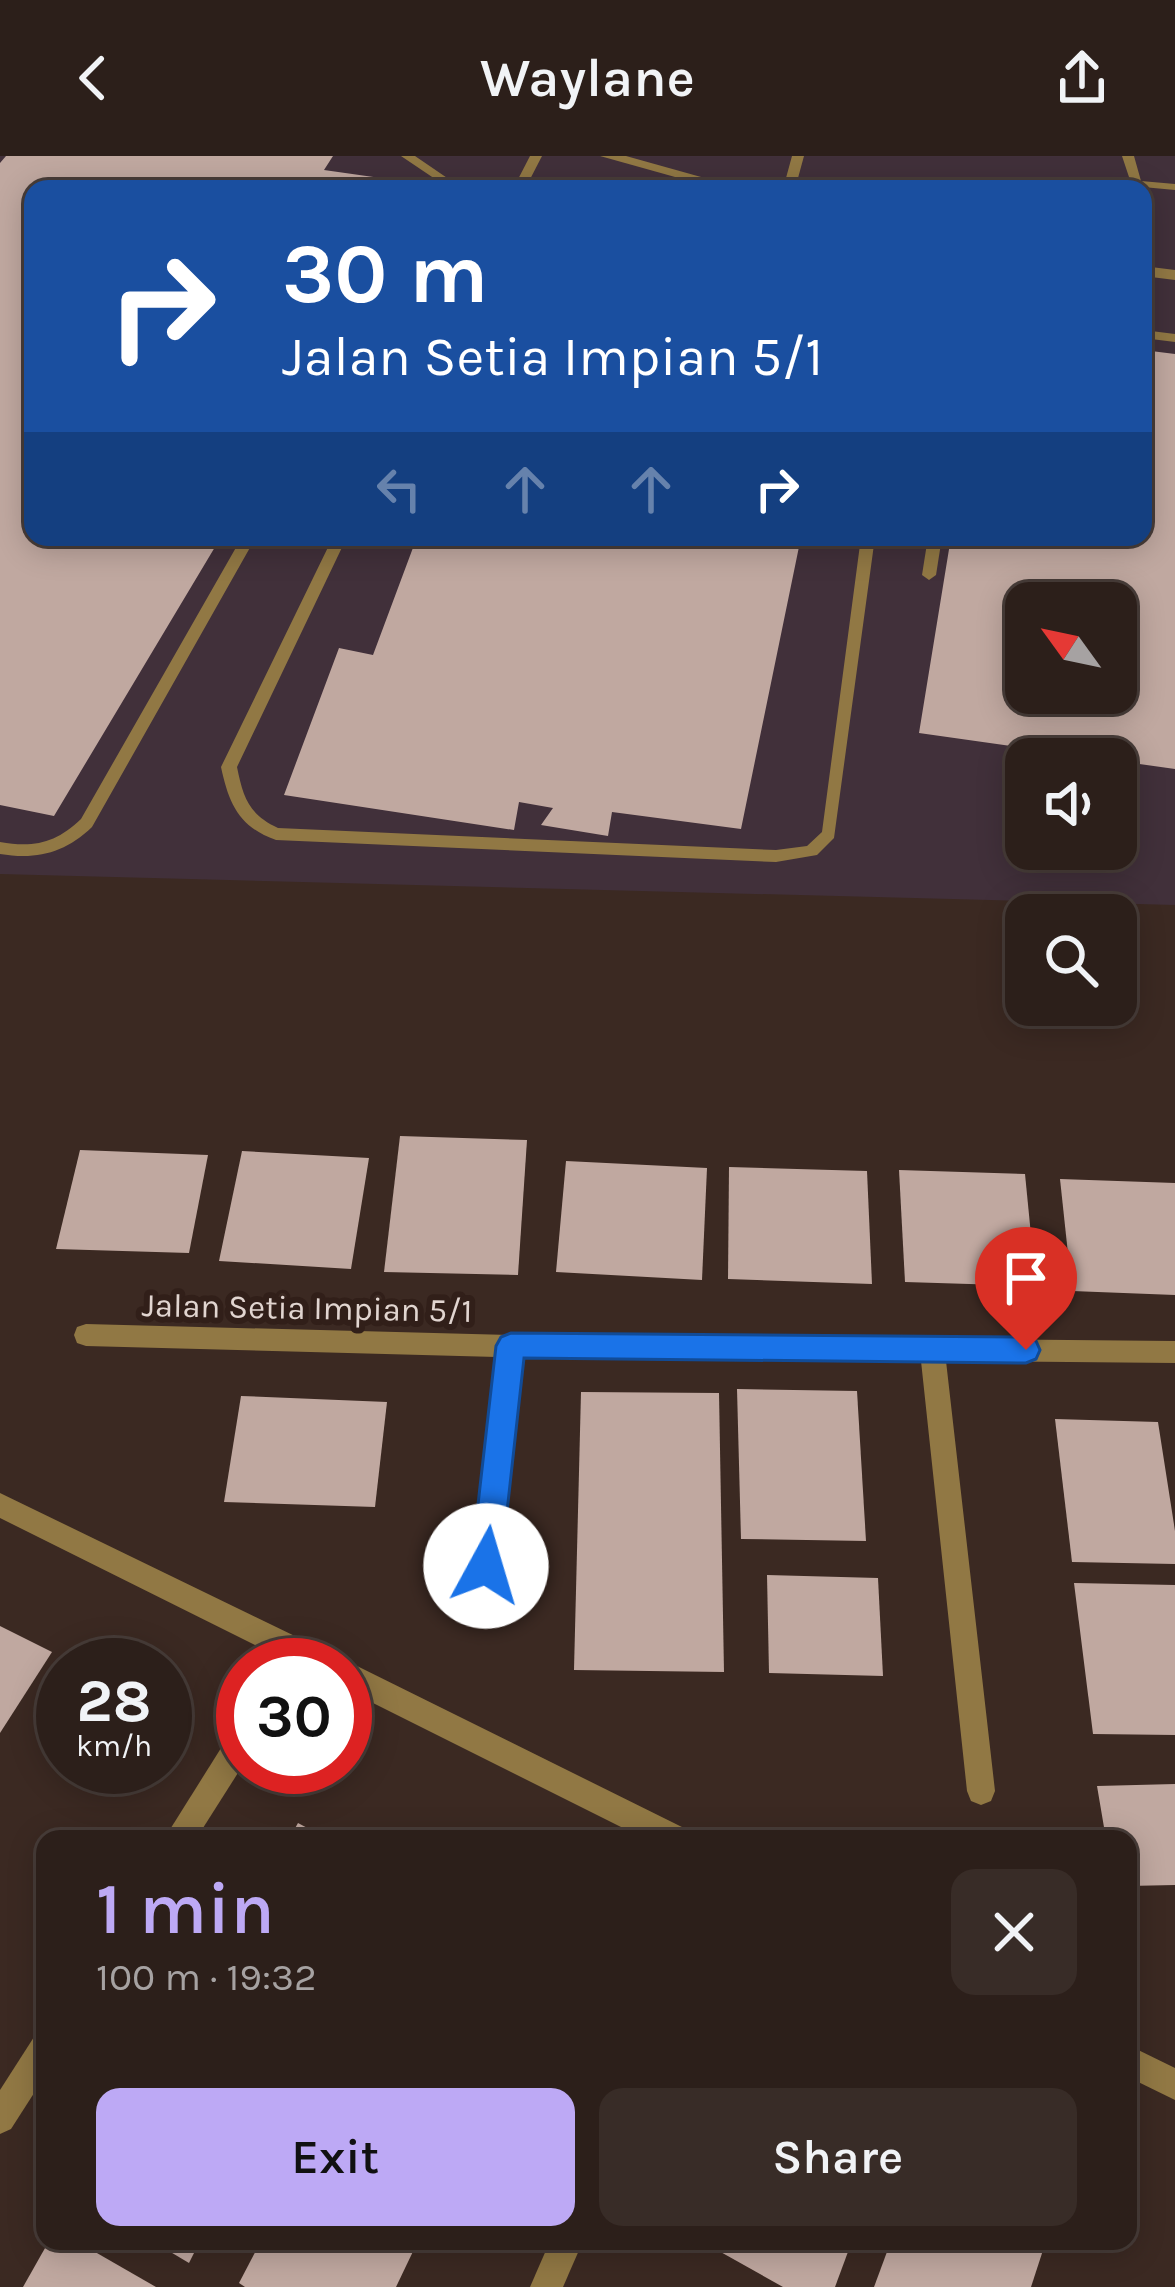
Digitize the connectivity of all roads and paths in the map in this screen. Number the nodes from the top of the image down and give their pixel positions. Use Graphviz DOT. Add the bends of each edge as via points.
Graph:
graph roads {
  1 [pos="407,156"];
  2 [pos="608,156"];
  3 [pos="446,180"];
  4 [pos="701,180"];
  5 [pos="244,546"];
  6 [pos="336,546"];
  7 [pos="867,546"];
  8 [pos="934,546"];
  9 [pos="929,574"];
  10 [pos="0,848"];
  11 [pos="86,1335"];
  12 [pos="511,1346"];
  13 [pos="932,1349"];
  14 [pos="1175,1352"];
  15 [pos="0,1505"];
  16 [pos="486,1566"];
  17 [pos="259,1638"];
  18 [pos="372,1688"];
  19 [pos="216,1781"];
  20 [pos="981,1791"];
  21 [pos="185,1830"];
  22 [pos="658,1830"];
  23 [pos="36,2062"];
  24 [pos="1137,2065"];
  25 [pos="1175,2084"];
  26 [pos="0,2118"];
  27 [pos="563,2250"];
  28 [pos="546,2287"];
  1 -- 3 [label="lane"];
  2 -- 4 [label="street"];
  5 -- 10 [label="lane" via="86,823 50,849"];
  6 -- 7 [label="lane" via="229,767 236,806 251,825 276,833 776,856 811,851 829,835"];
  8 -- 9 [label="lane"];
  11 -- 12 [label="street, Jalan Setia Impian 5/1"];
  12 -- 13 [label="street, Jalan Setia Impian 5/1"];
  12 -- 16 [label="street"];
  13 -- 14 [label="street, Jalan Setia Impian 5/1"];
  13 -- 20 [label="street"];
  15 -- 17 [label="street"];
  18 -- 22 [label="street"];
  19 -- 21 [label="street"];
  23 -- 26 [label="street"];
  24 -- 25 [label="street"];
  27 -- 28 [label="street"];
}
